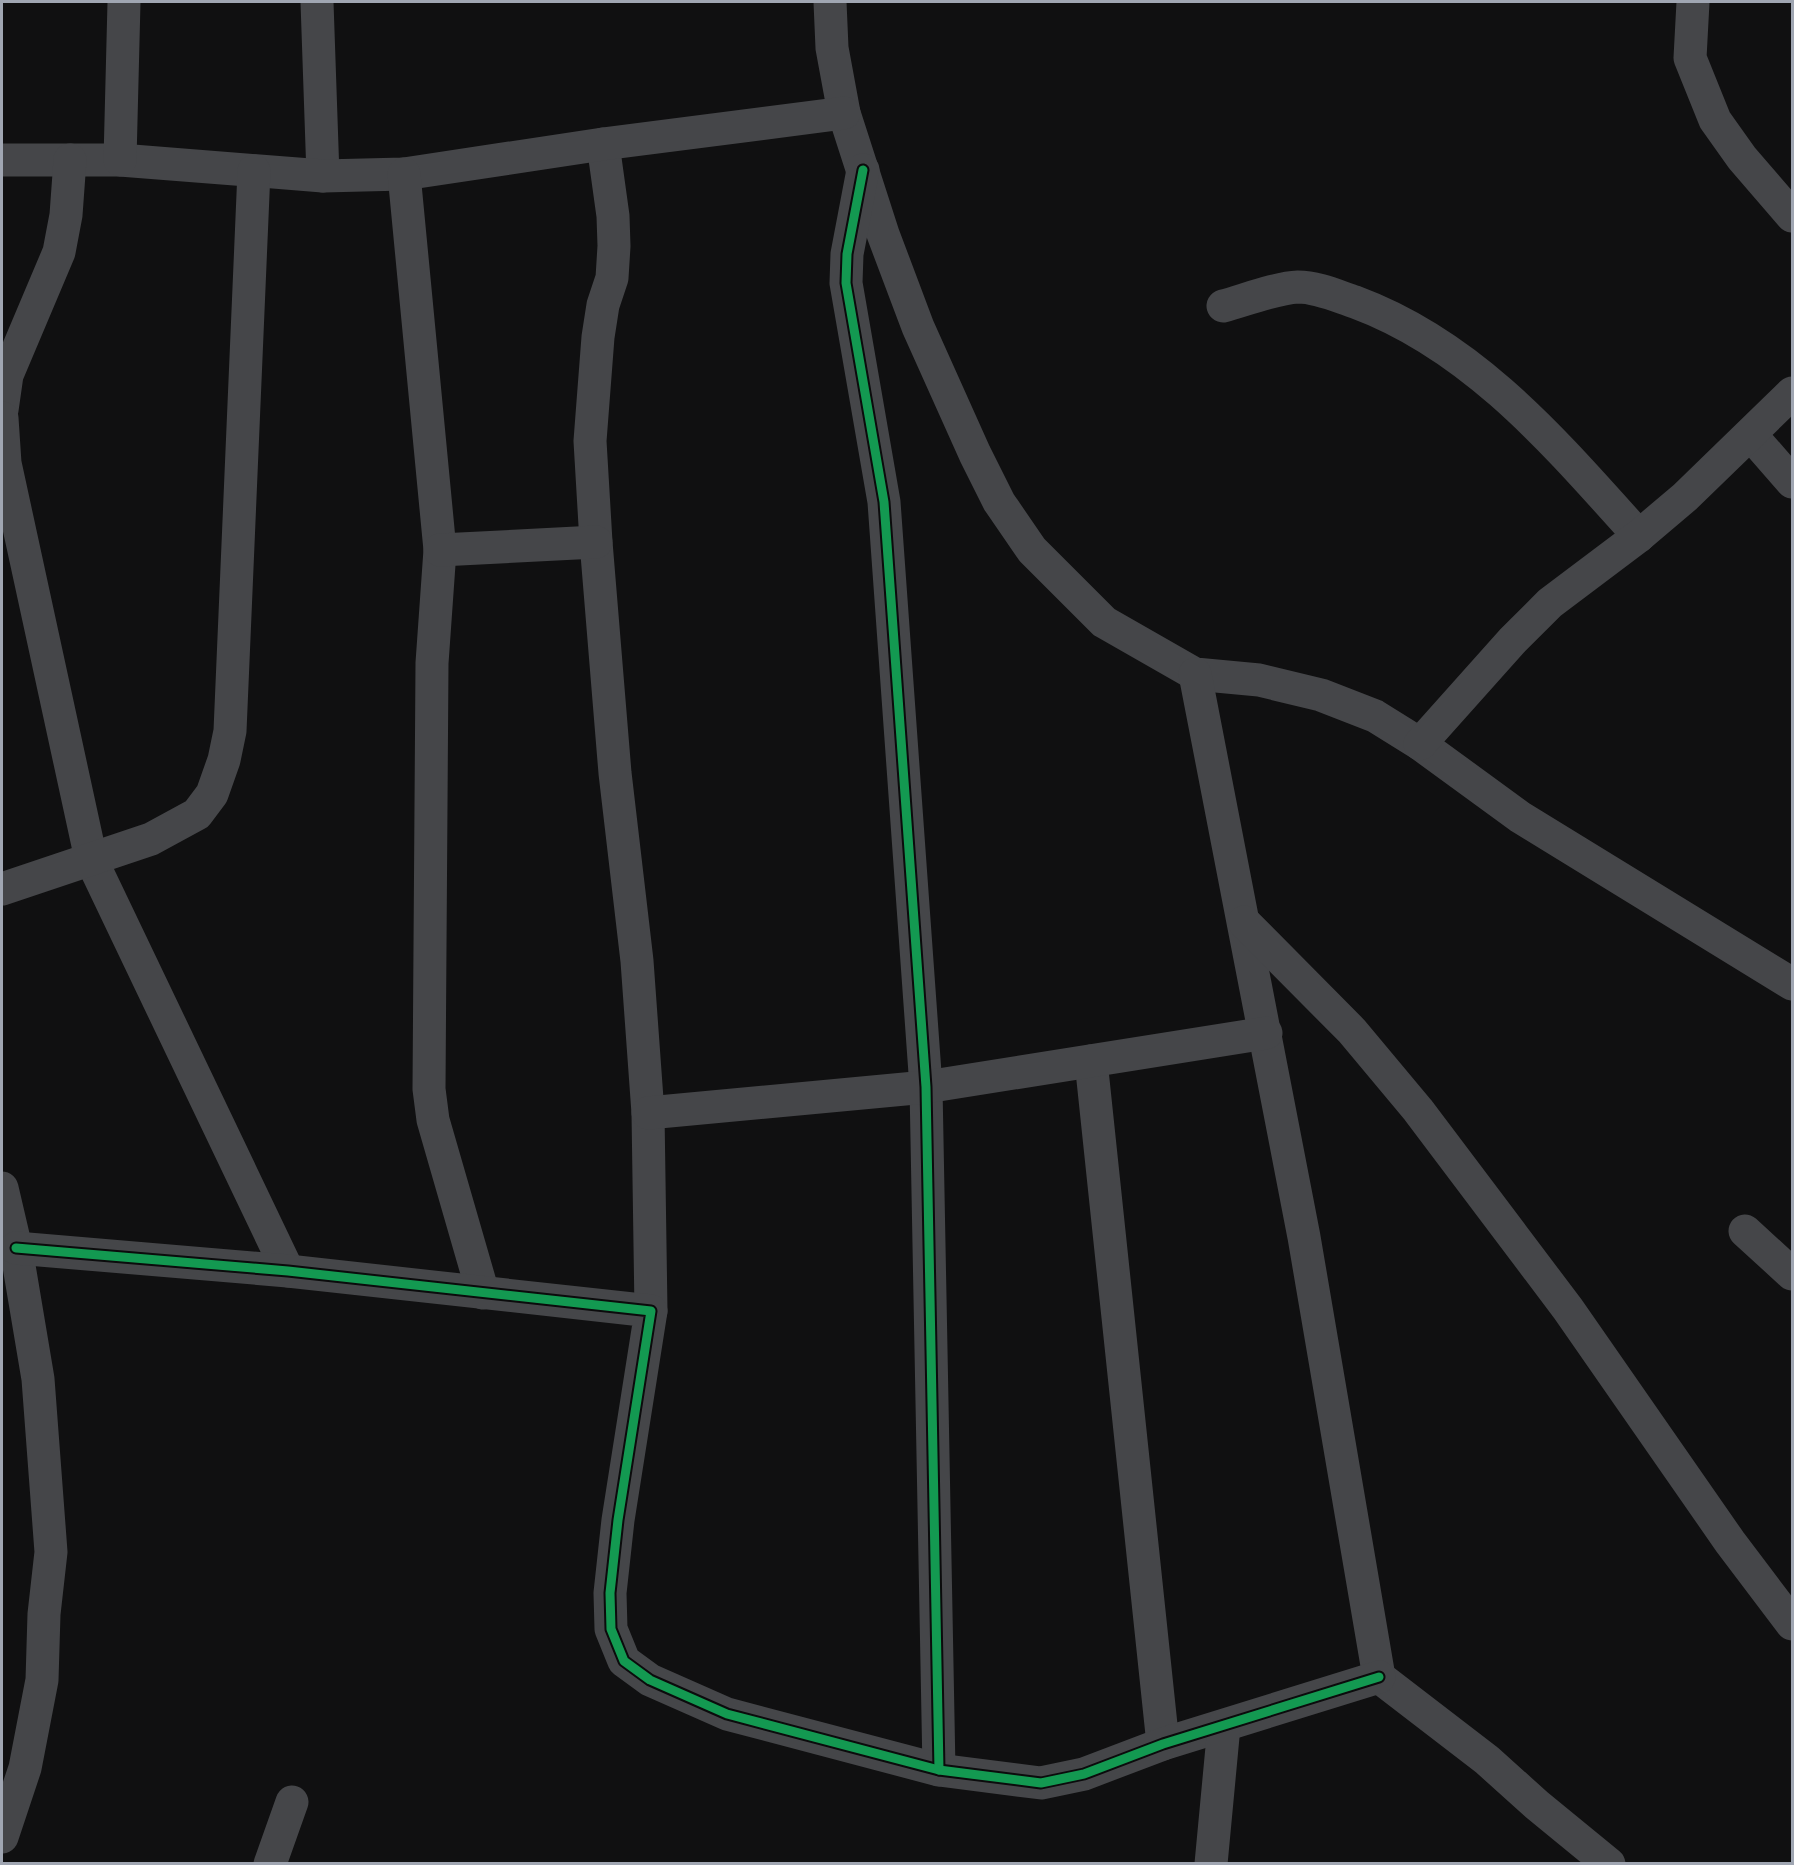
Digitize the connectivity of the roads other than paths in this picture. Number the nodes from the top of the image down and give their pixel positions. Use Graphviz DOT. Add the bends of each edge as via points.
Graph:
graph roads {
  1 [pos="124,2"];
  2 [pos="317,2"];
  3 [pos="830,2"];
  4 [pos="1694,2"];
  5 [pos="844,113"];
  6 [pos="603,144"];
  7 [pos="2,160"];
  8 [pos="70,160"];
  9 [pos="120,160"];
  10 [pos="862,170"];
  11 [pos="254,171"];
  12 [pos="404,174"];
  13 [pos="323,176"];
  14 [pos="1792,216"];
  15 [pos="1222,306"];
  16 [pos="1792,393"];
  17 [pos="2,410"];
  18 [pos="2,418"];
  19 [pos="1751,435"];
  20 [pos="1792,482"];
  21 [pos="1639,536"];
  22 [pos="596,542"];
  23 [pos="440,550"];
  24 [pos="1195,674"];
  25 [pos="1420,744"];
  26 [pos="91,859"];
  27 [pos="2,889"];
  28 [pos="1244,922"];
  29 [pos="1790,977"];
  30 [pos="1266,1033"];
  31 [pos="1091,1061"];
  32 [pos="926,1087"];
  33 [pos="648,1113"];
  34 [pos="2,1195"];
  35 [pos="1745,1231"];
  36 [pos="16,1248"];
  37 [pos="288,1271"];
  38 [pos="1792,1275"];
  39 [pos="483,1293"];
  40 [pos="651,1311"];
  41 [pos="1792,1624"];
  42 [pos="1379,1677"];
  43 [pos="1224,1726"];
  44 [pos="1163,1744"];
  45 [pos="939,1770"];
  46 [pos="292,1802"];
  47 [pos="2,1838"];
  48 [pos="270,1863"];
  49 [pos="1211,1863"];
  50 [pos="1610,1863"];
  1 -- 9 [label="street"];
  2 -- 13 [label="street"];
  3 -- 5 [label="street" via="832,48"];
  4 -- 14 [label="street" via="1690,58 1715,120"];
  5 -- 6 [label="street"];
  5 -- 10 [label="street"];
  6 -- 12 [label="street"];
  6 -- 22 [label="street" via="614,246 612,278 598,337 592,417"];
  7 -- 8 [label="street"];
  8 -- 9 [label="street"];
  8 -- 17 [label="street" via="66,215 58,252 7,375"];
  9 -- 11 [label="street"];
  10 -- 24 [label="street" via="918,327 999,502 1032,549 1104,622"];
  10 -- 32 [label="street" via="847,254 846,283 884,502"];
  11 -- 13 [label="street"];
  11 -- 26 [label="street" via="230,731 224,760 212,794 197,814 151,839"];
  12 -- 13 [label="street"];
  12 -- 23 [label="street"];
  15 -- 21 [label="street" via="1298,287 1328,292 1407,327 1473,367 1502,393 1569,458"];
  16 -- 19 [label="street"];
  18 -- 26 [label="street" via="5,463"];
  19 -- 20 [label="street"];
  19 -- 21 [label="street"];
  21 -- 25 [label="street" via="1550,603"];
  22 -- 23 [label="street"];
  22 -- 33 [label="street"];
  23 -- 39 [label="street" via="432,663 429,1089 433,1120"];
  24 -- 25 [label="street" via="1259,680 1321,695 1375,716"];
  24 -- 28 [label="street"];
  25 -- 29 [label="street" via="1520,817"];
  26 -- 27 [label="street"];
  26 -- 37 [label="street"];
  28 -- 30 [label="street"];
  28 -- 41 [label="street" via="1352,1031 1418,1110 1568,1309 1730,1542"];
  30 -- 31 [label="street"];
  30 -- 42 [label="street"];
  31 -- 32 [label="street"];
  31 -- 44 [label="street"];
  32 -- 33 [label="street"];
  32 -- 45 [label="street"];
  33 -- 40 [label="street"];
  34 -- 36 [label="street"];
  35 -- 38 [label="street"];
  36 -- 37 [label="street"];
  36 -- 47 [label="street" via="38,1378 51,1552 42,1680 25,1768"];
  37 -- 39 [label="street"];
  39 -- 40 [label="street"];
  40 -- 45 [label="street" via="610,1593 611,1629 624,1661 650,1680 727,1714"];
  42 -- 43 [label="street"];
  42 -- 50 [label="street" via="1487,1760"];
  43 -- 44 [label="street"];
  43 -- 49 [label="street"];
  44 -- 45 [label="street" via="1084,1774 1041,1783"];
  46 -- 48 [label="street"];
}
